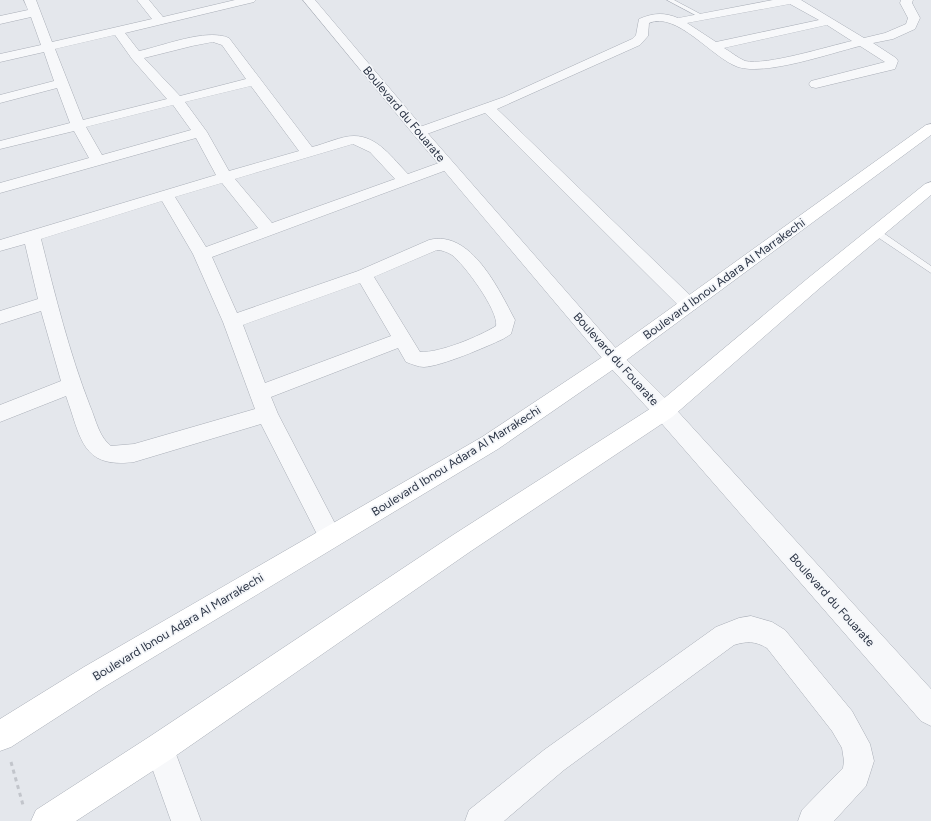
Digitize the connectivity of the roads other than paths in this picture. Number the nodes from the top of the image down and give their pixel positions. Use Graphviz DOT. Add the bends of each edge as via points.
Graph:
graph roads {
  1 [pos="30,0"];
  2 [pos="143,0"];
  3 [pos="250,0"];
  4 [pos="309,0"];
  5 [pos="670,0"];
  6 [pos="792,0"];
  7 [pos="907,0"];
  8 [pos="36,12"];
  9 [pos="703,17"];
  10 [pos="0,20"];
  11 [pos="159,20"];
  12 [pos="683,20"];
  13 [pos="830,21"];
  14 [pos="117,30"];
  15 [pos="862,42"];
  16 [pos="716,46"];
  17 [pos="48,47"];
  18 [pos="136,56"];
  19 [pos="0,58"];
  20 [pos="254,81"];
  21 [pos="62,83"];
  22 [pos="816,84"];
  23 [pos="0,99"];
  24 [pos="177,101"];
  25 [pos="488,108"];
  26 [pos="78,125"];
  27 [pos="931,128"];
  28 [pos="200,132"];
  29 [pos="418,132"];
  30 [pos="0,145"];
  31 [pos="308,152"];
  32 [pos="97,160"];
  33 [pos="447,165"];
  34 [pos="225,177"];
  35 [pos="405,180"];
  36 [pos="931,187"];
  37 [pos="0,188"];
  38 [pos="166,195"];
  39 [pos="269,230"];
  40 [pos="876,232"];
  41 [pos="32,236"];
  42 [pos="0,246"];
  43 [pos="202,254"];
  44 [pos="931,270"];
  45 [pos="364,275"];
  46 [pos="47,303"];
  47 [pos="689,305"];
  48 [pos="0,318"];
  49 [pos="232,322"];
  50 [pos="402,339"];
  51 [pos="614,359"];
  52 [pos="71,385"];
  53 [pos="263,403"];
  54 [pos="664,411"];
  55 [pos="0,414"];
  56 [pos="330,537"];
  57 [pos="931,711"];
  58 [pos="1,735"];
  59 [pos="160,748"];
  60 [pos="48,821"];
  61 [pos="186,821"];
  62 [pos="480,821"];
  63 [pos="813,821"];
  1 -- 8 [label="street"];
  2 -- 11 [label="street"];
  3 -- 11 [label="street"];
  4 -- 29 [label="street, Boulevard du Fouarate"];
  5 -- 9 [label="lane"];
  6 -- 9 [label="street"];
  6 -- 13 [label="street"];
  7 -- 15 [label="street" via="906,3 914,18 911,26 889,36"];
  8 -- 10 [label="street"];
  8 -- 17 [label="street"];
  9 -- 12 [label="street"];
  11 -- 14 [label="street"];
  12 -- 16 [label="street"];
  12 -- 25 [label="street" via="665,15 646,18 641,26 642,36 636,42"];
  13 -- 15 [label="street"];
  13 -- 16 [label="street"];
  14 -- 17 [label="street"];
  14 -- 18 [label="street"];
  15 -- 16 [label="street" via="759,65 742,64"];
  15 -- 22 [label="street" via="890,59 892,64"];
  17 -- 19 [label="street"];
  17 -- 21 [label="street"];
  18 -- 20 [label="street" via="220,38 228,44"];
  18 -- 24 [label="street"];
  20 -- 24 [label="street"];
  20 -- 31 [label="street"];
  21 -- 23 [label="street"];
  21 -- 26 [label="street"];
  24 -- 26 [label="street"];
  24 -- 28 [label="street"];
  25 -- 29 [label="street"];
  25 -- 47 [label="street"];
  26 -- 30 [label="street"];
  26 -- 32 [label="street"];
  27 -- 47 [label="main road, Boulevard Ibnou Adara Al Marrakechi"];
  28 -- 32 [label="street"];
  28 -- 34 [label="street"];
  29 -- 33 [label="street, Boulevard du Fouarate"];
  31 -- 34 [label="street"];
  31 -- 35 [label="street" via="353,140 366,142"];
  32 -- 37 [label="street"];
  33 -- 35 [label="street"];
  33 -- 51 [label="street, Boulevard du Fouarate"];
  34 -- 38 [label="street"];
  34 -- 39 [label="street"];
  35 -- 39 [label="street"];
  36 -- 40 [label="main road"];
  38 -- 41 [label="street"];
  38 -- 43 [label="street"];
  39 -- 43 [label="street"];
  40 -- 44 [label="lane"];
  40 -- 54 [label="main road"];
  41 -- 42 [label="street"];
  41 -- 46 [label="street"];
  43 -- 49 [label="street"];
  45 -- 49 [label="street"];
  45 -- 50 [label="street"];
  45 -- 50 [label="street" via="435,244 453,246 464,255 490,290 506,320 502,331 489,338 429,358 413,357"];
  46 -- 48 [label="street"];
  46 -- 52 [label="street"];
  47 -- 51 [label="main road, Boulevard Ibnou Adara Al Marrakechi"];
  49 -- 53 [label="street"];
  50 -- 53 [label="street"];
  51 -- 54 [label="street, Boulevard du Fouarate"];
  51 -- 56 [label="main road, Boulevard Ibnou Adara Al Marrakechi" via="490,443"];
  52 -- 53 [label="street" via="93,441 103,453 116,455 159,446"];
  52 -- 55 [label="street"];
  53 -- 56 [label="street"];
  54 -- 57 [label="street, Boulevard du Fouarate"];
  54 -- 59 [label="main road" via="462,543"];
  56 -- 58 [label="main road, Boulevard Ibnou Adara Al Marrakechi"];
  59 -- 60 [label="main road"];
  59 -- 61 [label="street"];
  62 -- 63 [label="street" via="554,760 725,636 752,628 764,631 776,639 842,721 856,744 859,761 856,776"];
}
